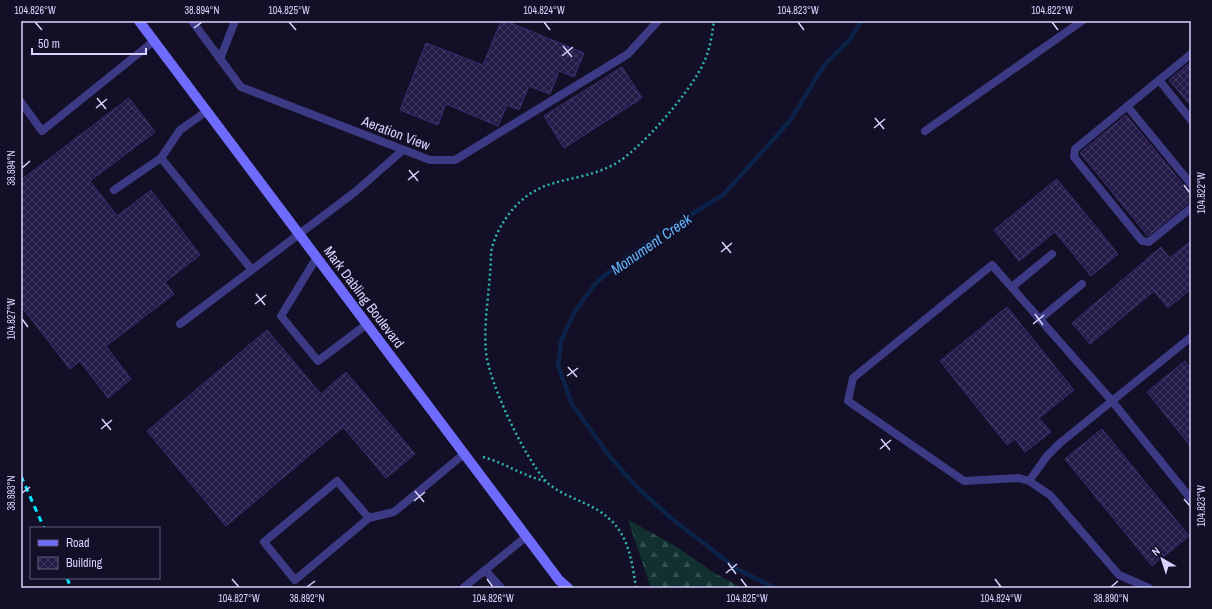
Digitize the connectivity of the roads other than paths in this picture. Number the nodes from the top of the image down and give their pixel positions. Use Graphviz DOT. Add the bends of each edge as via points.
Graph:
graph roads {
  1 [pos="139,21"];
  2 [pos="192,21"];
  3 [pos="235,21"];
  4 [pos="658,21"];
  5 [pos="1082,21"];
  6 [pos="154,41"];
  7 [pos="1191,54"];
  8 [pos="220,59"];
  9 [pos="1159,80"];
  10 [pos="21,102"];
  11 [pos="1127,106"];
  12 [pos="207,111"];
  13 [pos="1191,120"];
  14 [pos="925,131"];
  15 [pos="403,150"];
  16 [pos="161,158"];
  17 [pos="1191,184"];
  18 [pos="114,190"];
  19 [pos="1191,208"];
  20 [pos="299,234"];
  21 [pos="1052,254"];
  22 [pos="317,257"];
  23 [pos="252,270"];
  24 [pos="1082,284"];
  25 [pos="1012,288"];
  26 [pos="1040,319"];
  27 [pos="180,324"];
  28 [pos="367,324"];
  29 [pos="1191,338"];
  30 [pos="1112,401"];
  31 [pos="465,453"];
  32 [pos="1029,480"];
  33 [pos="1191,499"];
  34 [pos="369,518"];
  35 [pos="527,536"];
  36 [pos="485,570"];
  37 [pos="463,588"];
  38 [pos="501,588"];
  39 [pos="568,588"];
  40 [pos="1149,588"];
  1 -- 6 [label="street, Mark Dabling Boulevard"];
  2 -- 8 [label="lane, Aeration View"];
  3 -- 8 [label="lane"];
  4 -- 15 [label="lane, Aeration View" via="628,54 455,160 430,160"];
  5 -- 14 [label="lane"];
  6 -- 10 [label="lane" via="42,130"];
  6 -- 12 [label="street, Mark Dabling Boulevard"];
  7 -- 9 [label="lane"];
  8 -- 15 [label="lane, Aeration View" via="241,86"];
  9 -- 11 [label="lane"];
  9 -- 13 [label="lane"];
  11 -- 17 [label="lane"];
  11 -- 19 [label="lane" via="1075,149 1074,157 1142,241 1149,242"];
  12 -- 16 [label="lane" via="180,130"];
  12 -- 20 [label="street, Mark Dabling Boulevard"];
  15 -- 20 [label="lane" via="355,192"];
  16 -- 18 [label="lane"];
  16 -- 23 [label="lane"];
  20 -- 22 [label="street, Mark Dabling Boulevard"];
  20 -- 23 [label="lane"];
  21 -- 25 [label="lane"];
  22 -- 28 [label="street, Mark Dabling Boulevard"];
  22 -- 28 [label="lane" via="281,316 318,361"];
  23 -- 27 [label="lane"];
  24 -- 26 [label="lane"];
  25 -- 26 [label="lane"];
  25 -- 32 [label="lane" via="992,265 853,378 848,401 964,481 1019,478"];
  26 -- 30 [label="lane"];
  28 -- 31 [label="street, Mark Dabling Boulevard"];
  29 -- 30 [label="lane"];
  30 -- 32 [label="lane" via="1047,456"];
  30 -- 33 [label="lane"];
  31 -- 34 [label="lane" via="394,512"];
  31 -- 35 [label="street, Mark Dabling Boulevard"];
  32 -- 40 [label="lane" via="1050,495 1119,576"];
  34 -- 34 [label="lane" via="295,580 264,542 337,481"];
  35 -- 36 [label="lane"];
  35 -- 39 [label="street, Mark Dabling Boulevard" via="559,580"];
  36 -- 37 [label="lane"];
  36 -- 38 [label="lane"];
}
